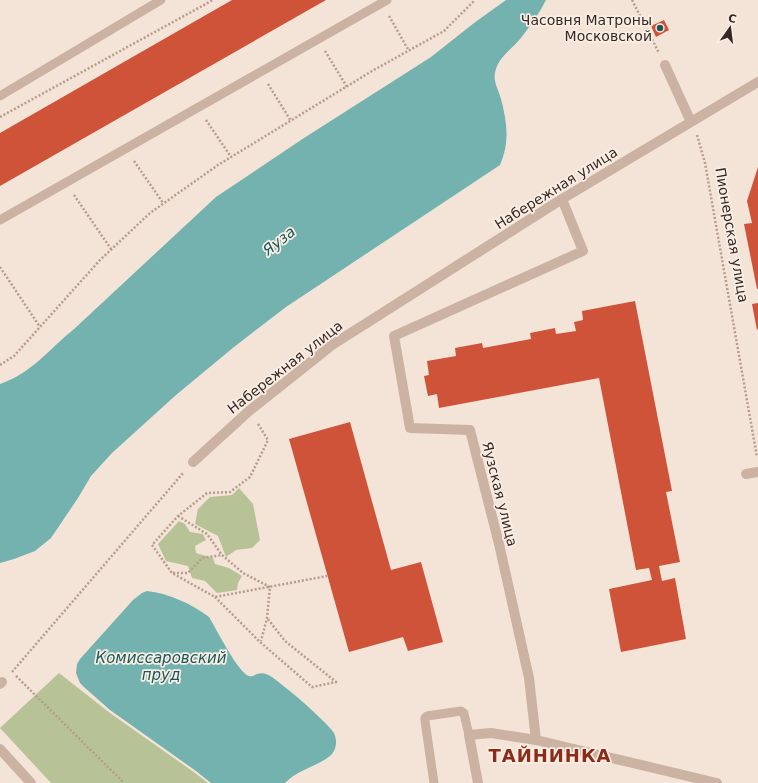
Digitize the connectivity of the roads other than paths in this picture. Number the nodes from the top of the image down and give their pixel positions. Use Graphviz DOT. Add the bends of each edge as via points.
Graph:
graph roads {
  1 [pos="161,0"];
  2 [pos="384,2"];
  3 [pos="665,65"];
  4 [pos="758,82"];
  5 [pos="0,96"];
  6 [pos="692,122"];
  7 [pos="562,199"];
  8 [pos="0,220"];
  9 [pos="193,462"];
  10 [pos="758,472"];
  11 [pos="746,474"];
  12 [pos="469,735"];
  13 [pos="536,740"];
  14 [pos="0,749"];
  15 [pos="31,783"];
  16 [pos="434,783"];
  17 [pos="478,783"];
  18 [pos="717,783"];
  1 -- 5 [label="lane"];
  2 -- 8 [label="lane"];
  3 -- 6 [label="street"];
  4 -- 6 [label="street, Набережная улица"];
  6 -- 7 [label="street, Набережная улица"];
  7 -- 9 [label="street, Набережная улица" via="332,345 249,411"];
  7 -- 13 [label="street, Яузская улица" via="583,251 394,336 410,428 470,430 529,678"];
  10 -- 11 [label="street"];
  12 -- 13 [label="street" via="491,732"];
  12 -- 16 [label="lane" via="464,713 461,711 426,717"];
  12 -- 17 [label="street"];
  13 -- 18 [label="street"];
  14 -- 15 [label="street"];
}
